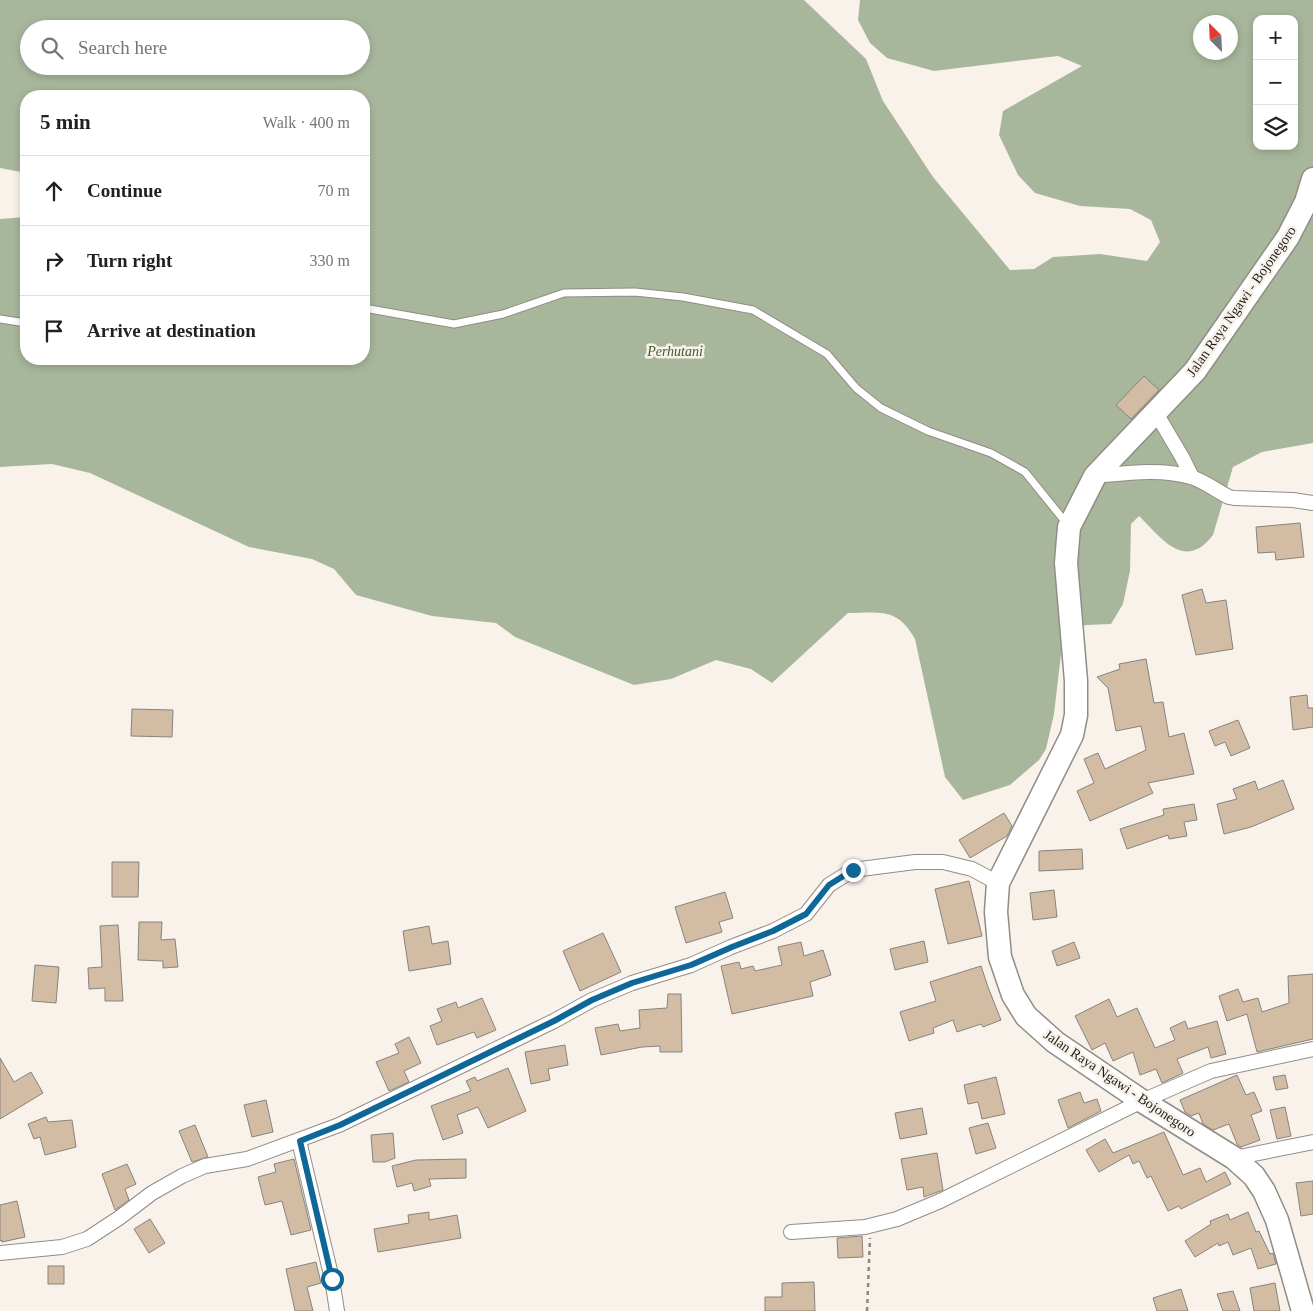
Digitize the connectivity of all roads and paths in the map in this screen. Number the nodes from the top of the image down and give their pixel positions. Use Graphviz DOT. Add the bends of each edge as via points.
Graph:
graph roads {
  1 [pos="1313,179"];
  2 [pos="370,309"];
  3 [pos="0,319"];
  4 [pos="20,322"];
  5 [pos="1156,413"];
  6 [pos="1095,476"];
  7 [pos="1192,477"];
  8 [pos="1313,503"];
  9 [pos="1069,527"];
  10 [pos="998,883"];
  11 [pos="1313,1049"];
  12 [pos="1142,1101"];
  13 [pos="300,1141"];
  14 [pos="1313,1142"];
  15 [pos="1234,1158"];
  16 [pos="870,1225"];
  17 [pos="791,1232"];
  18 [pos="0,1253"];
  19 [pos="337,1311"];
  20 [pos="867,1311"];
  21 [pos="1303,1311"];
  1 -- 5 [label="highway, Jalan Raya Ngawi - Bojonegoro" via="1306,202 1288,238 1195,371"];
  2 -- 9 [label="lane" via="454,324 503,314 564,293 635,292 683,296 753,310 827,354 856,388 881,408 928,431 991,453 1025,472"];
  3 -- 4 [label="lane"];
  5 -- 6 [label="highway, Jalan Raya Ngawi - Bojonegoro"];
  5 -- 7 [label="street"];
  6 -- 7 [label="street" via="1143,472"];
  6 -- 9 [label="highway, Jalan Raya Ngawi - Bojonegoro"];
  7 -- 8 [label="street" via="1229,497"];
  9 -- 10 [label="highway, Jalan Raya Ngawi - Bojonegoro" via="1066,563 1076,715 1072,735"];
  10 -- 12 [label="highway, Jalan Raya Ngawi - Bojonegoro" via="996,912 1000,957 1013,995 1026,1016 1055,1042"];
  10 -- 13 [label="street" via="972,869 943,862 914,862 853,870 829,885 806,914 773,931 691,965 632,983 592,1000 340,1125"];
  11 -- 12 [label="street" via="1211,1071"];
  12 -- 15 [label="highway, Jalan Raya Ngawi - Bojonegoro"];
  12 -- 16 [label="street" via="940,1201 897,1219"];
  13 -- 18 [label="street" via="247,1159 205,1166 182,1176 87,1238 62,1247"];
  13 -- 19 [label="street"];
  14 -- 15 [label="street"];
  15 -- 21 [label="highway, Jalan Raya Ngawi - Bojonegoro" via="1254,1176 1264,1191 1277,1220"];
  16 -- 17 [label="street"];
  16 -- 20 [label="path"];
}
